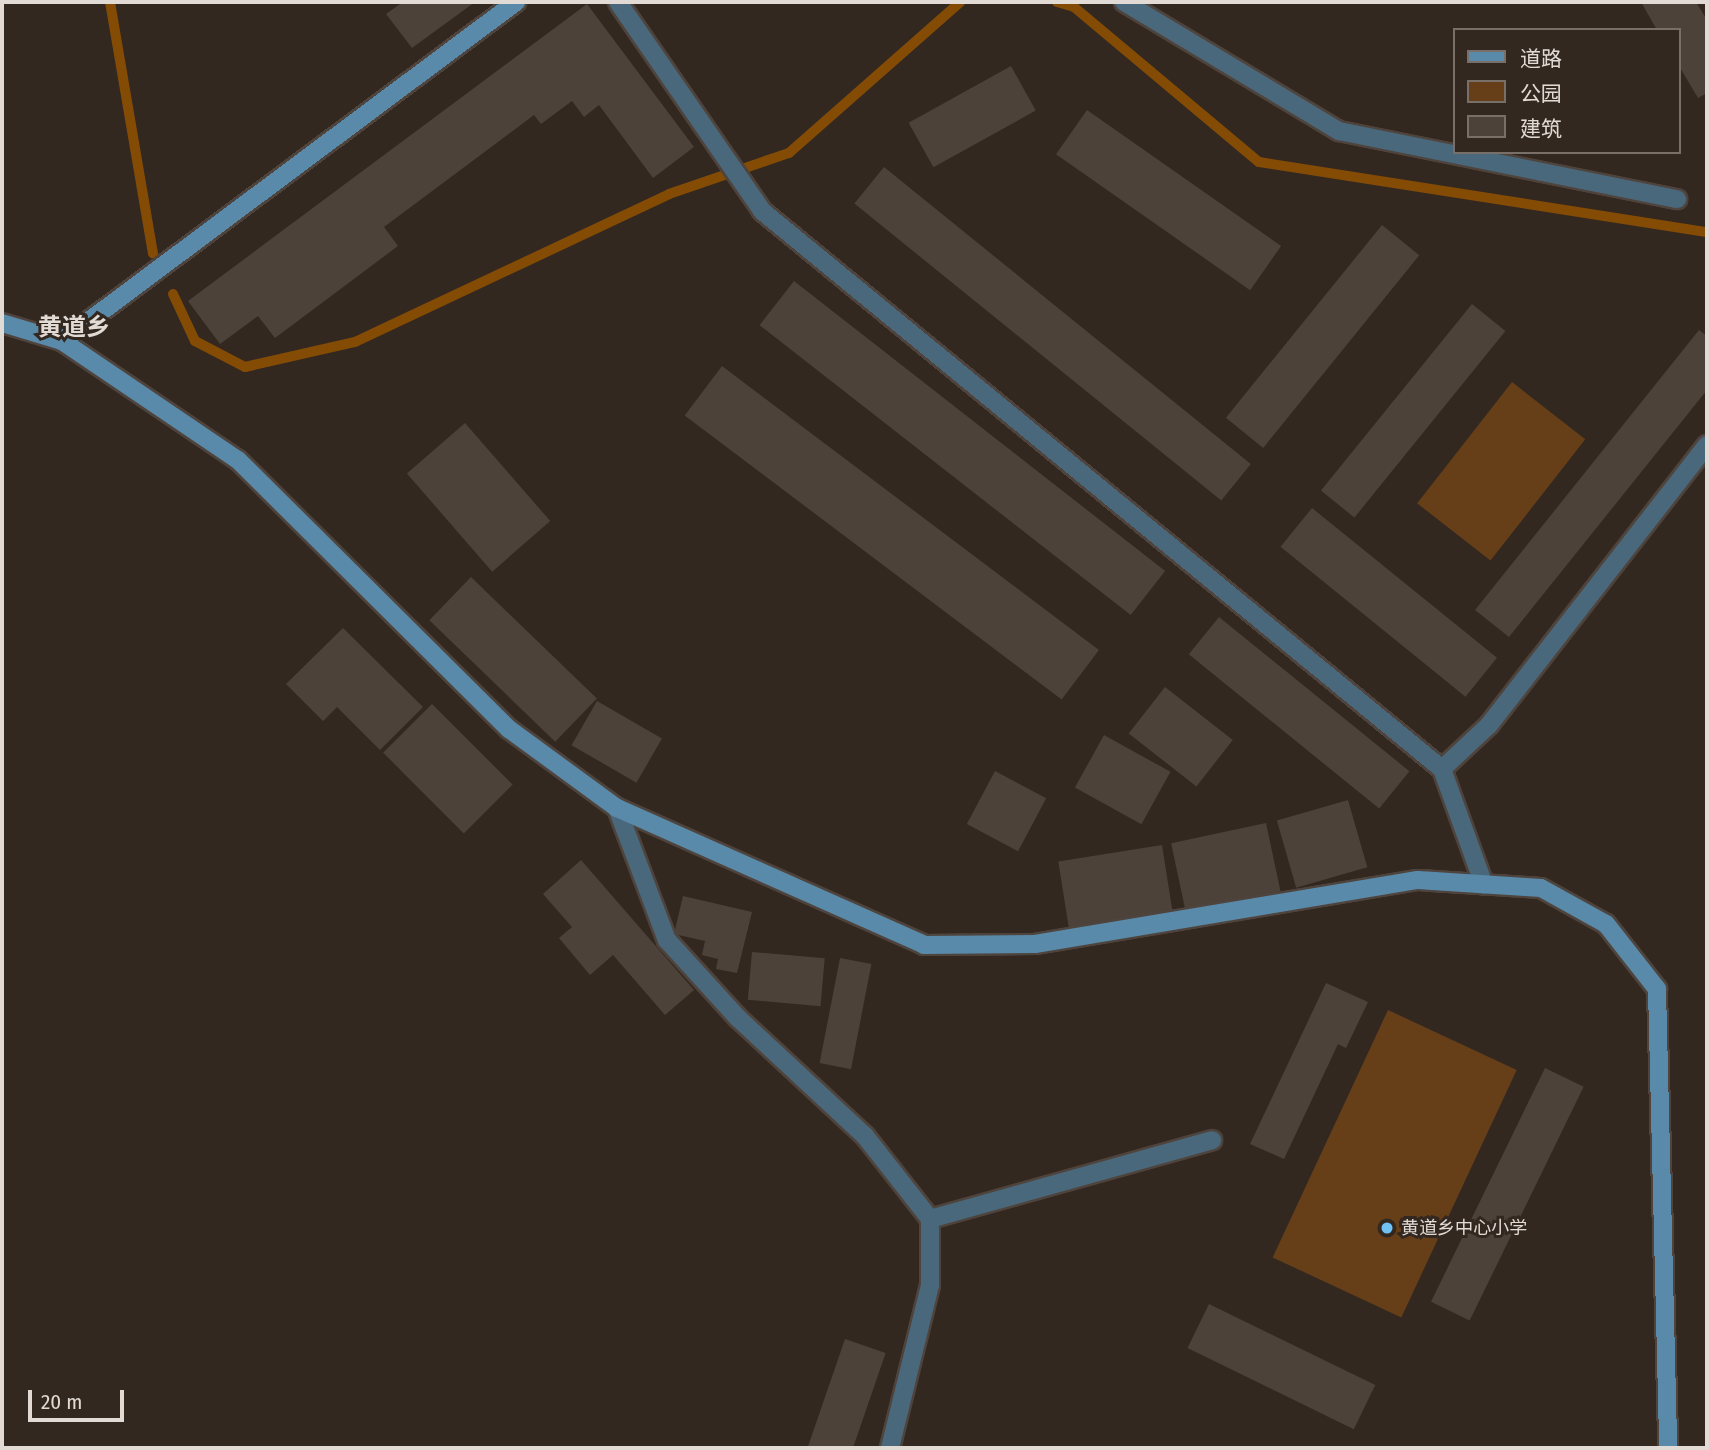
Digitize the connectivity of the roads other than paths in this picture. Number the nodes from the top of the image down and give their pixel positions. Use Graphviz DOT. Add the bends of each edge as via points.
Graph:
graph roads {
  1 [pos="516,2"];
  2 [pos="618,2"];
  3 [pos="1124,2"];
  4 [pos="1677,199"];
  5 [pos="2,323"];
  6 [pos="62,341"];
  7 [pos="1707,445"];
  8 [pos="1442,769"];
  9 [pos="617,808"];
  10 [pos="1484,884"];
  11 [pos="1212,1140"];
  12 [pos="930,1219"];
  13 [pos="890,1448"];
  14 [pos="1668,1448"];
  1 -- 6 [label="main road"];
  2 -- 8 [label="street" via="762,211"];
  3 -- 4 [label="street" via="1339,131"];
  5 -- 6 [label="main road"];
  6 -- 9 [label="main road" via="237,460 509,729"];
  7 -- 8 [label="street" via="1489,725"];
  8 -- 10 [label="street"];
  9 -- 10 [label="main road" via="923,945 1035,944 1418,880"];
  9 -- 12 [label="street" via="667,940 738,1018 865,1136"];
  10 -- 14 [label="main road" via="1541,888 1606,924 1657,989"];
  11 -- 12 [label="street"];
  12 -- 13 [label="street" via="929,1285"];
}
